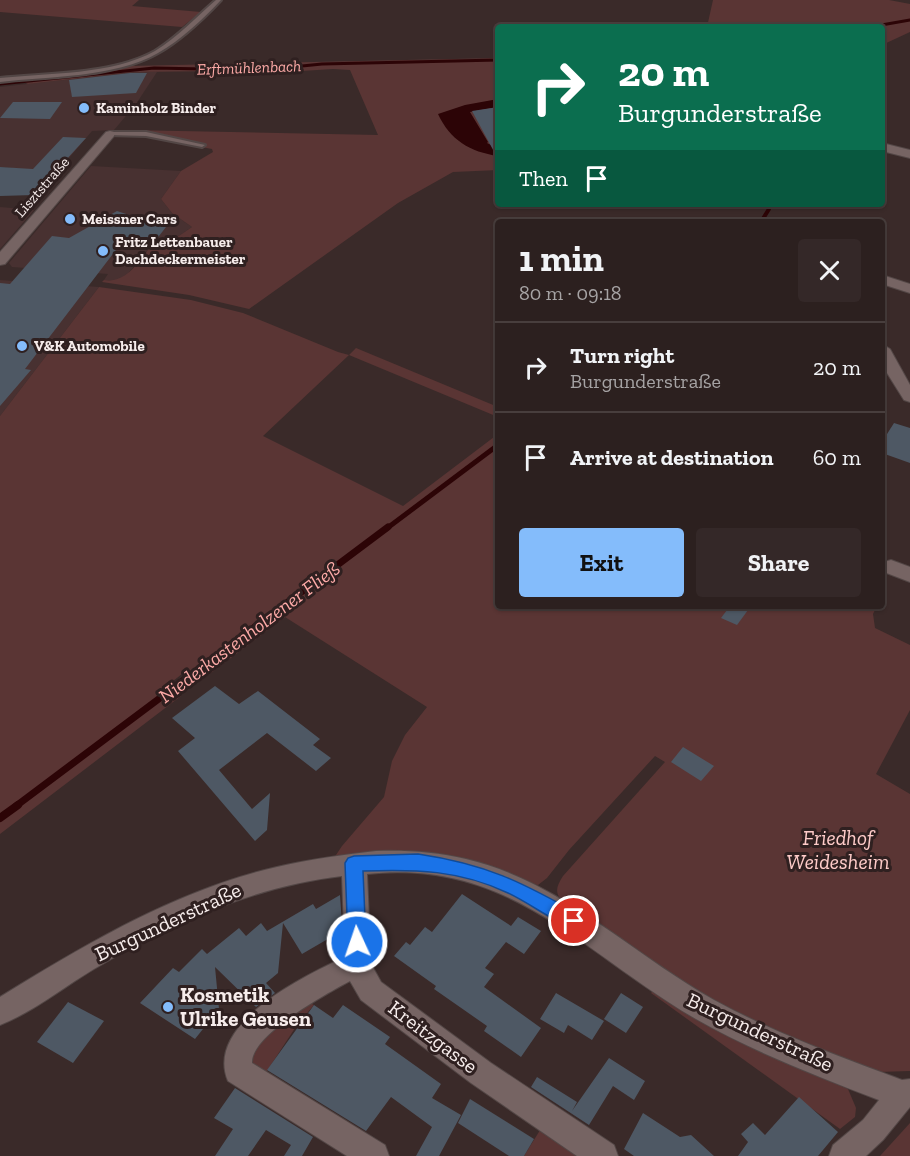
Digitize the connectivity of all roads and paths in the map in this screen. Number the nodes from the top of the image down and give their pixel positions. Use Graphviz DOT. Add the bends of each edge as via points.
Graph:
graph roads {
  1 [pos="219,0"];
  2 [pos="0,80"];
  3 [pos="110,134"];
  4 [pos="202,145"];
  5 [pos="885,148"];
  6 [pos="910,154"];
  7 [pos="0,261"];
  8 [pos="885,280"];
  9 [pos="910,290"];
  10 [pos="885,355"];
  11 [pos="910,397"];
  12 [pos="891,567"];
  13 [pos="910,575"];
  14 [pos="354,863"];
  15 [pos="358,964"];
  16 [pos="0,1012"];
  17 [pos="906,1093"];
  18 [pos="374,1156"];
  19 [pos="603,1156"];
  20 [pos="844,1156"];
  1 -- 2 [label="lane" via="163,48 129,64"];
  3 -- 4 [label="lane" via="146,134"];
  3 -- 7 [label="street, Lisztstraße"];
  5 -- 6 [label="street"];
  8 -- 9 [label="street"];
  10 -- 11 [label="street"];
  12 -- 13 [label="street"];
  14 -- 15 [label="street, Kreitzgasse"];
  14 -- 16 [label="street, Burgunderstraße" via="280,875 194,905 126,938"];
  14 -- 17 [label="street, Burgunderstraße" via="433,863 495,879 542,901 679,994 723,1019 776,1044"];
  15 -- 18 [label="street" via="283,1006 241,1046 235,1064 238,1071"];
  15 -- 19 [label="street, Kreitzgasse" via="371,991 481,1074"];
  17 -- 20 [label="street"];
}
